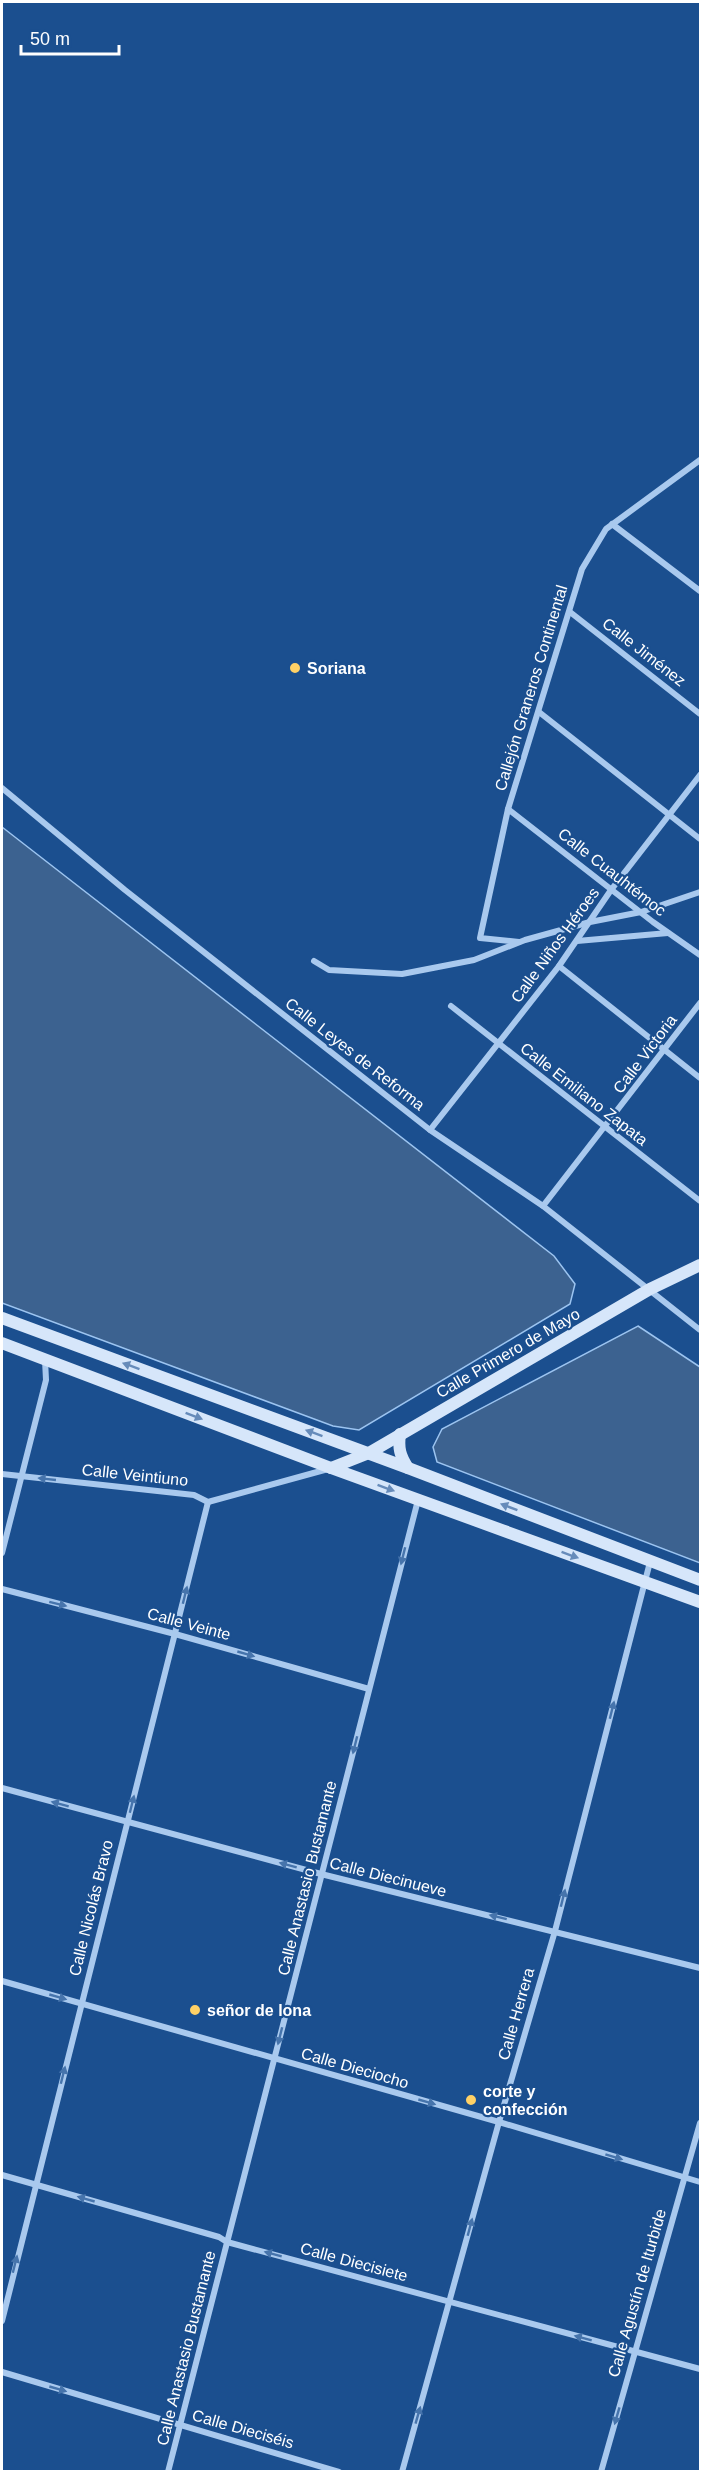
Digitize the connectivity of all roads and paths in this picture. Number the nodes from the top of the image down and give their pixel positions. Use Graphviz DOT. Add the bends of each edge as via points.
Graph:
graph roads {
  1 [pos="699,462"];
  2 [pos="612,524"];
  3 [pos="700,591"];
  4 [pos="570,612"];
  5 [pos="539,712"];
  6 [pos="700,714"];
  7 [pos="700,775"];
  8 [pos="2,788"];
  9 [pos="508,808"];
  10 [pos="670,815"];
  11 [pos="700,839"];
  12 [pos="611,890"];
  13 [pos="700,892"];
  14 [pos="641,912"];
  15 [pos="590,922"];
  16 [pos="669,933"];
  17 [pos="577,941"];
  18 [pos="519,942"];
  19 [pos="700,955"];
  20 [pos="314,961"];
  21 [pos="559,966"];
  22 [pos="700,1003"];
  23 [pos="451,1006"];
  24 [pos="498,1044"];
  25 [pos="664,1050"];
  26 [pos="700,1078"];
  27 [pos="605,1127"];
  28 [pos="430,1130"];
  29 [pos="700,1201"];
  30 [pos="543,1206"];
  31 [pos="700,1265"];
  32 [pos="650,1289"];
  33 [pos="2,1318"];
  34 [pos="700,1330"];
  35 [pos="2,1343"];
  36 [pos="45,1359"];
  37 [pos="400,1434"];
  38 [pos="369,1453"];
  39 [pos="331,1468"];
  40 [pos="408,1468"];
  41 [pos="2,1474"];
  42 [pos="21,1476"];
  43 [pos="418,1500"];
  44 [pos="208,1502"];
  45 [pos="2,1553"];
  46 [pos="650,1562"];
  47 [pos="700,1580"];
  48 [pos="645,1582"];
  49 [pos="2,1589"];
  50 [pos="700,1602"];
  51 [pos="175,1634"];
  52 [pos="369,1689"];
  53 [pos="2,1788"];
  54 [pos="127,1823"];
  55 [pos="321,1874"];
  56 [pos="555,1931"];
  57 [pos="700,1968"];
  58 [pos="2,1981"];
  59 [pos="81,2004"];
  60 [pos="274,2059"];
  61 [pos="499,2122"];
  62 [pos="700,2123"];
  63 [pos="2,2175"];
  64 [pos="684,2177"];
  65 [pos="700,2182"];
  66 [pos="34,2184"];
  67 [pos="227,2242"];
  68 [pos="450,2301"];
  69 [pos="2,2321"];
  70 [pos="635,2352"];
  71 [pos="700,2369"];
  72 [pos="2,2372"];
  73 [pos="180,2425"];
  74 [pos="168,2472"];
  75 [pos="339,2472"];
  76 [pos="402,2472"];
  77 [pos="601,2472"];
  1 -- 2 [label="street, Callejón Graneros Continental"];
  2 -- 3 [label="street"];
  2 -- 4 [label="street, Callejón Graneros Continental" via="582,569"];
  4 -- 5 [label="street, Callejón Graneros Continental"];
  4 -- 6 [label="street, Calle Jiménez"];
  5 -- 9 [label="street, Callejón Graneros Continental"];
  5 -- 10 [label="street"];
  7 -- 10 [label="street, Calle Niños Héroes"];
  8 -- 28 [label="street, Calle Leyes de Reforma"];
  9 -- 12 [label="street, Calle Cuauhtémoc"];
  9 -- 18 [label="street, Callejón Graneros Continental" via="480,938"];
  10 -- 11 [label="street"];
  10 -- 12 [label="street, Calle Niños Héroes"];
  12 -- 14 [label="street, Calle Cuauhtémoc"];
  12 -- 15 [label="street, Calle Niños Héroes"];
  13 -- 14 [label="street"];
  14 -- 15 [label="street"];
  14 -- 16 [label="street, Calle Cuauhtémoc"];
  15 -- 17 [label="street, Calle Niños Héroes"];
  15 -- 18 [label="street"];
  16 -- 17 [label="street"];
  16 -- 19 [label="street, Calle Cuauhtémoc"];
  17 -- 21 [label="street, Calle Niños Héroes"];
  18 -- 20 [label="street" via="474,960 402,974 329,970"];
  21 -- 24 [label="street, Calle Niños Héroes"];
  21 -- 25 [label="street"];
  22 -- 25 [label="street, Calle Victoria"];
  23 -- 24 [label="street, Calle Emiliano Zapata"];
  24 -- 27 [label="street, Calle Emiliano Zapata"];
  24 -- 28 [label="street, Calle Niños Héroes"];
  25 -- 26 [label="street"];
  25 -- 27 [label="street, Calle Victoria"];
  27 -- 29 [label="street, Calle Emiliano Zapata"];
  27 -- 30 [label="street, Calle Victoria"];
  28 -- 30 [label="street, Calle Leyes de Reforma"];
  30 -- 32 [label="street, Calle Leyes de Reforma"];
  31 -- 32 [label="main road, Calle Primero de Mayo"];
  32 -- 34 [label="street, Calle Leyes de Reforma"];
  32 -- 37 [label="main road, Calle Primero de Mayo"];
  38 -- 33 [label="main road, one-way"];
  35 -- 36 [label="main road"];
  36 -- 39 [label="main road, one-way"];
  36 -- 42 [label="street" via="46,1380"];
  37 -- 38 [label="main road, Calle Primero de Mayo"];
  37 -- 40 [label="main road" via="398,1445"];
  38 -- 39 [label="main road, Calle Primero de Mayo"];
  38 -- 40 [label="main road"];
  39 -- 43 [label="main road, one-way"];
  39 -- 44 [label="street, Calle Veintiuno"];
  46 -- 40 [label="main road, one-way"];
  41 -- 42 [label="street, Calle Veintiuno"];
  44 -- 42 [label="street, Calle Veintiuno, one-way" via="194,1495"];
  42 -- 45 [label="street"];
  43 -- 48 [label="main road, one-way"];
  43 -- 52 [label="street, Calle Anastasio Bustamante, one-way"];
  51 -- 44 [label="street, Calle Nicolás Bravo, one-way"];
  46 -- 47 [label="main road"];
  46 -- 48 [label="street, Calle Herrera"];
  48 -- 50 [label="main road"];
  56 -- 48 [label="street, Calle Herrera, one-way"];
  49 -- 51 [label="street, Calle Veinte, one-way"];
  51 -- 52 [label="street, Calle Veinte, one-way"];
  54 -- 51 [label="street, Calle Nicolás Bravo, one-way"];
  52 -- 55 [label="street, Calle Anastasio Bustamante, one-way"];
  54 -- 53 [label="street, Calle Diecinueve, one-way"];
  55 -- 54 [label="street, Calle Diecinueve, one-way"];
  54 -- 59 [label="street, Calle Nicolás Bravo"];
  56 -- 55 [label="street, Calle Diecinueve, one-way"];
  55 -- 60 [label="street, Calle Anastasio Bustamante, one-way"];
  56 -- 57 [label="street, Calle Diecinueve"];
  56 -- 61 [label="street, Calle Herrera"];
  58 -- 59 [label="street, Calle Dieciocho, one-way"];
  59 -- 60 [label="street, Calle Dieciocho"];
  66 -- 59 [label="street, Calle Nicolás Bravo, one-way"];
  60 -- 61 [label="street, Calle Dieciocho, one-way"];
  60 -- 67 [label="street, Calle Anastasio Bustamante"];
  61 -- 64 [label="street, Calle Dieciocho, one-way"];
  68 -- 61 [label="street, Calle Herrera, one-way"];
  62 -- 64 [label="street, Calle Agustín de Iturbide"];
  63 -- 66 [label="street, Calle Diecisiete"];
  64 -- 65 [label="street, Calle Dieciocho"];
  64 -- 70 [label="street, Calle Agustín de Iturbide"];
  67 -- 66 [label="street, Calle Diecisiete, one-way"];
  69 -- 66 [label="street, Calle Nicolás Bravo, one-way"];
  68 -- 67 [label="street, Calle Diecisiete, one-way"];
  67 -- 73 [label="street, Calle Anastasio Bustamante"];
  70 -- 68 [label="street, Calle Diecisiete, one-way"];
  76 -- 68 [label="street, Calle Herrera, one-way"];
  70 -- 71 [label="street, Calle Diecisiete"];
  70 -- 77 [label="street, Calle Agustín de Iturbide, one-way"];
  72 -- 73 [label="street, Calle Dieciséis, one-way"];
  73 -- 74 [label="street, Calle Anastasio Bustamante"];
  73 -- 75 [label="street, Calle Dieciséis"];
}
